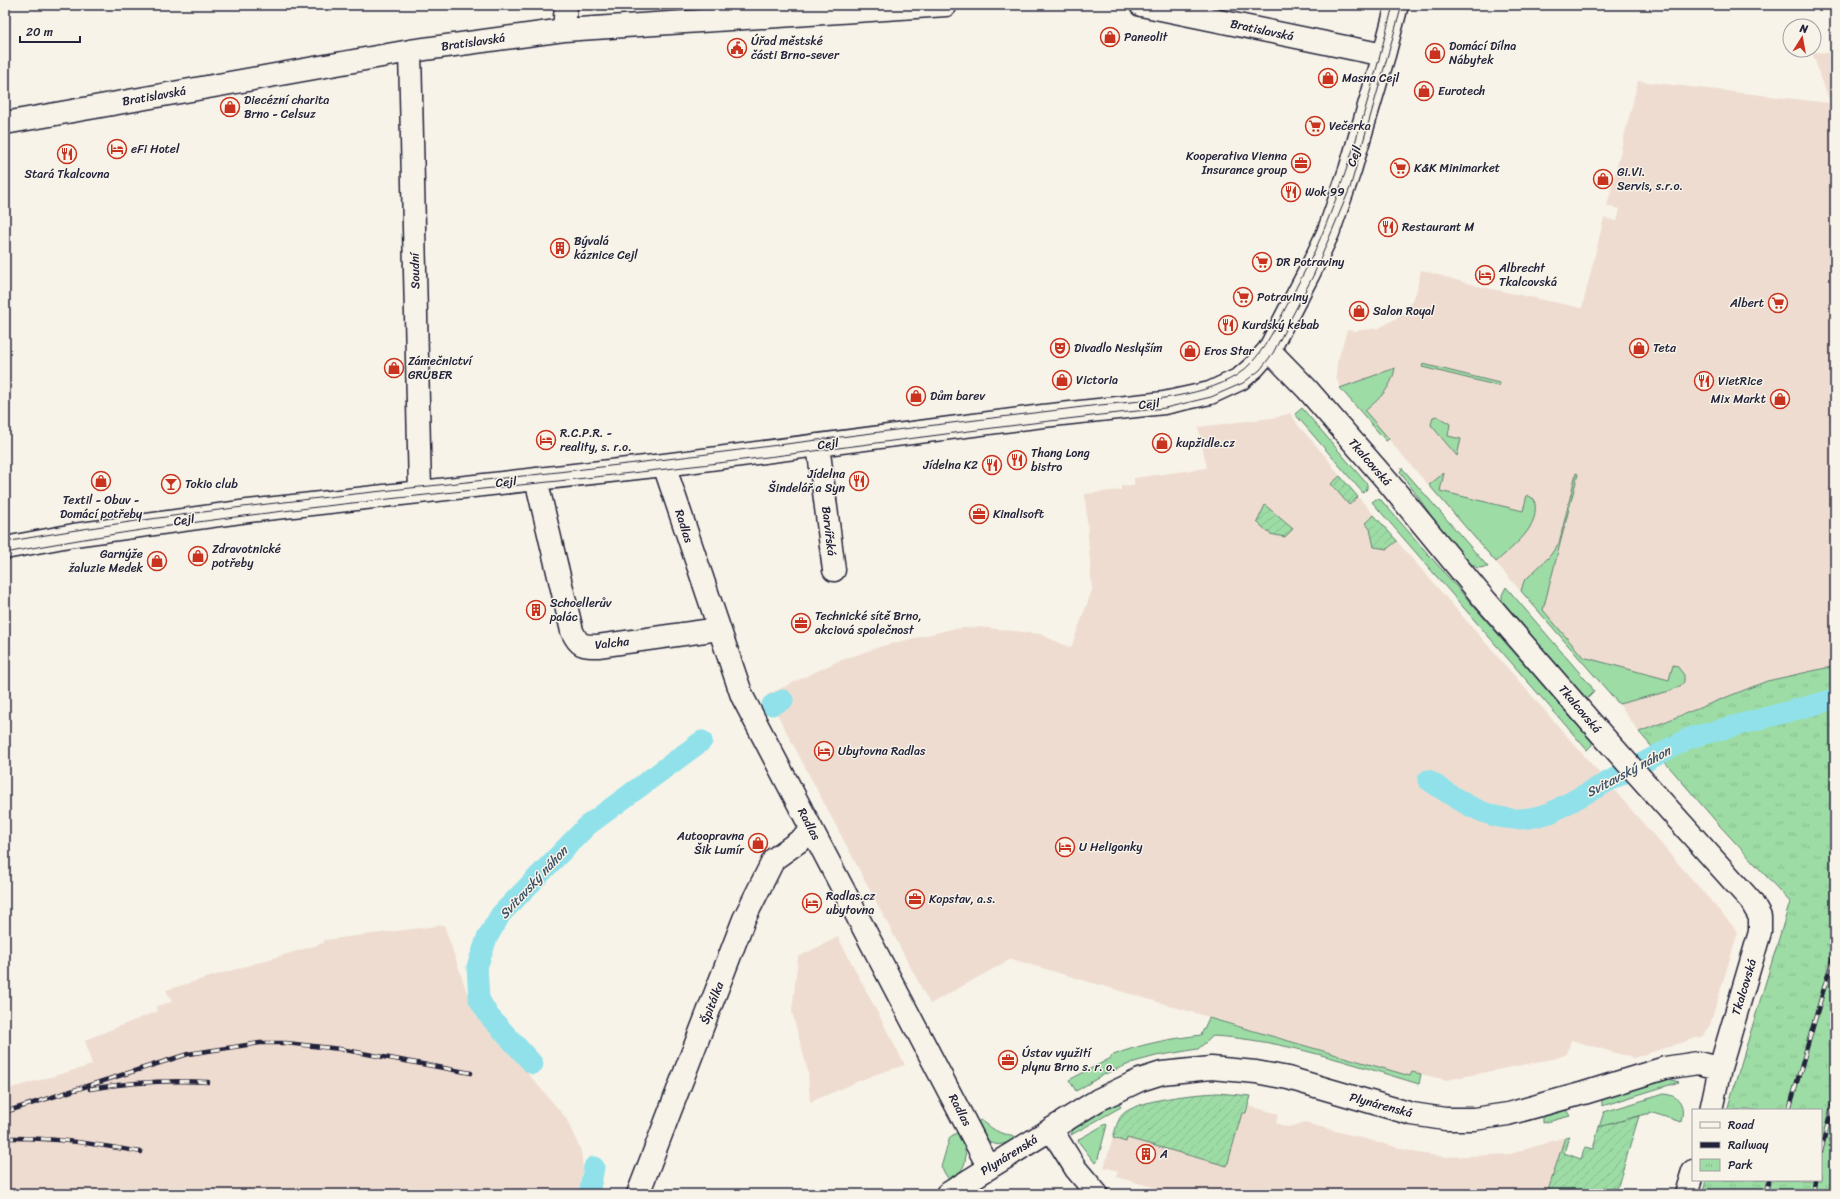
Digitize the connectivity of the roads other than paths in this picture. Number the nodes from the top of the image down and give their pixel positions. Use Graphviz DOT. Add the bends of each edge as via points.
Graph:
graph roads {
  1 [pos="566,5"];
  2 [pos="946,5"];
  3 [pos="1141,5"];
  4 [pos="1397,5"];
  5 [pos="564,30"];
  6 [pos="410,51"];
  7 [pos="1384,55"];
  8 [pos="5,123"];
  9 [pos="1269,350"];
  10 [pos="818,445"];
  11 [pos="664,464"];
  12 [pos="536,479"];
  13 [pos="420,491"];
  14 [pos="5,548"];
  15 [pos="834,570"];
  16 [pos="719,630"];
  17 [pos="812,832"];
  18 [pos="1720,1068"];
  19 [pos="1711,1109"];
  20 [pos="1051,1129"];
  21 [pos="989,1168"];
  22 [pos="1692,1174"];
  23 [pos="638,1194"];
  24 [pos="947,1194"];
  25 [pos="1097,1194"];
  26 [pos="1686,1194"];
  1 -- 5 [label="street"];
  2 -- 5 [label="street, Bratislavská"];
  3 -- 7 [label="street, Bratislavská"];
  4 -- 7 [label="street, Cejl"];
  5 -- 6 [label="street, Bratislavská"];
  6 -- 8 [label="street, Bratislavská"];
  6 -- 13 [label="street, Soudní"];
  7 -- 9 [label="street, Cejl" via="1350,170 1328,233"];
  9 -- 10 [label="street, Cejl" via="1240,379 1210,392 1164,403"];
  9 -- 18 [label="street, Tkalcovská" via="1382,475 1480,594 1623,759 1751,901 1760,917 1760,932"];
  10 -- 11 [label="street, Cejl"];
  10 -- 15 [label="street, Barvířská"];
  11 -- 12 [label="street, Cejl"];
  11 -- 16 [label="street, Radlas"];
  12 -- 13 [label="street, Cejl"];
  12 -- 16 [label="street, Valcha" via="572,631 577,641 585,646 598,646"];
  13 -- 14 [label="street, Cejl" via="74,535"];
  16 -- 17 [label="street, Radlas" via="742,696"];
  17 -- 21 [label="street, Radlas"];
  17 -- 23 [label="street, Špitálka" via="774,859 744,920"];
  18 -- 19 [label="street, Tkalcovská"];
  18 -- 20 [label="street, Plynárenská" via="1698,1063 1665,1068 1508,1114 1452,1119 1412,1114 1281,1077 1210,1068 1162,1073 1140,1080 1098,1100"];
  20 -- 21 [label="street, Plynárenská"];
  20 -- 25 [label="street, Plynárenská" via="1076,1169"];
  21 -- 24 [label="street, Plynárenská"];
  22 -- 26 [label="street"];
}
